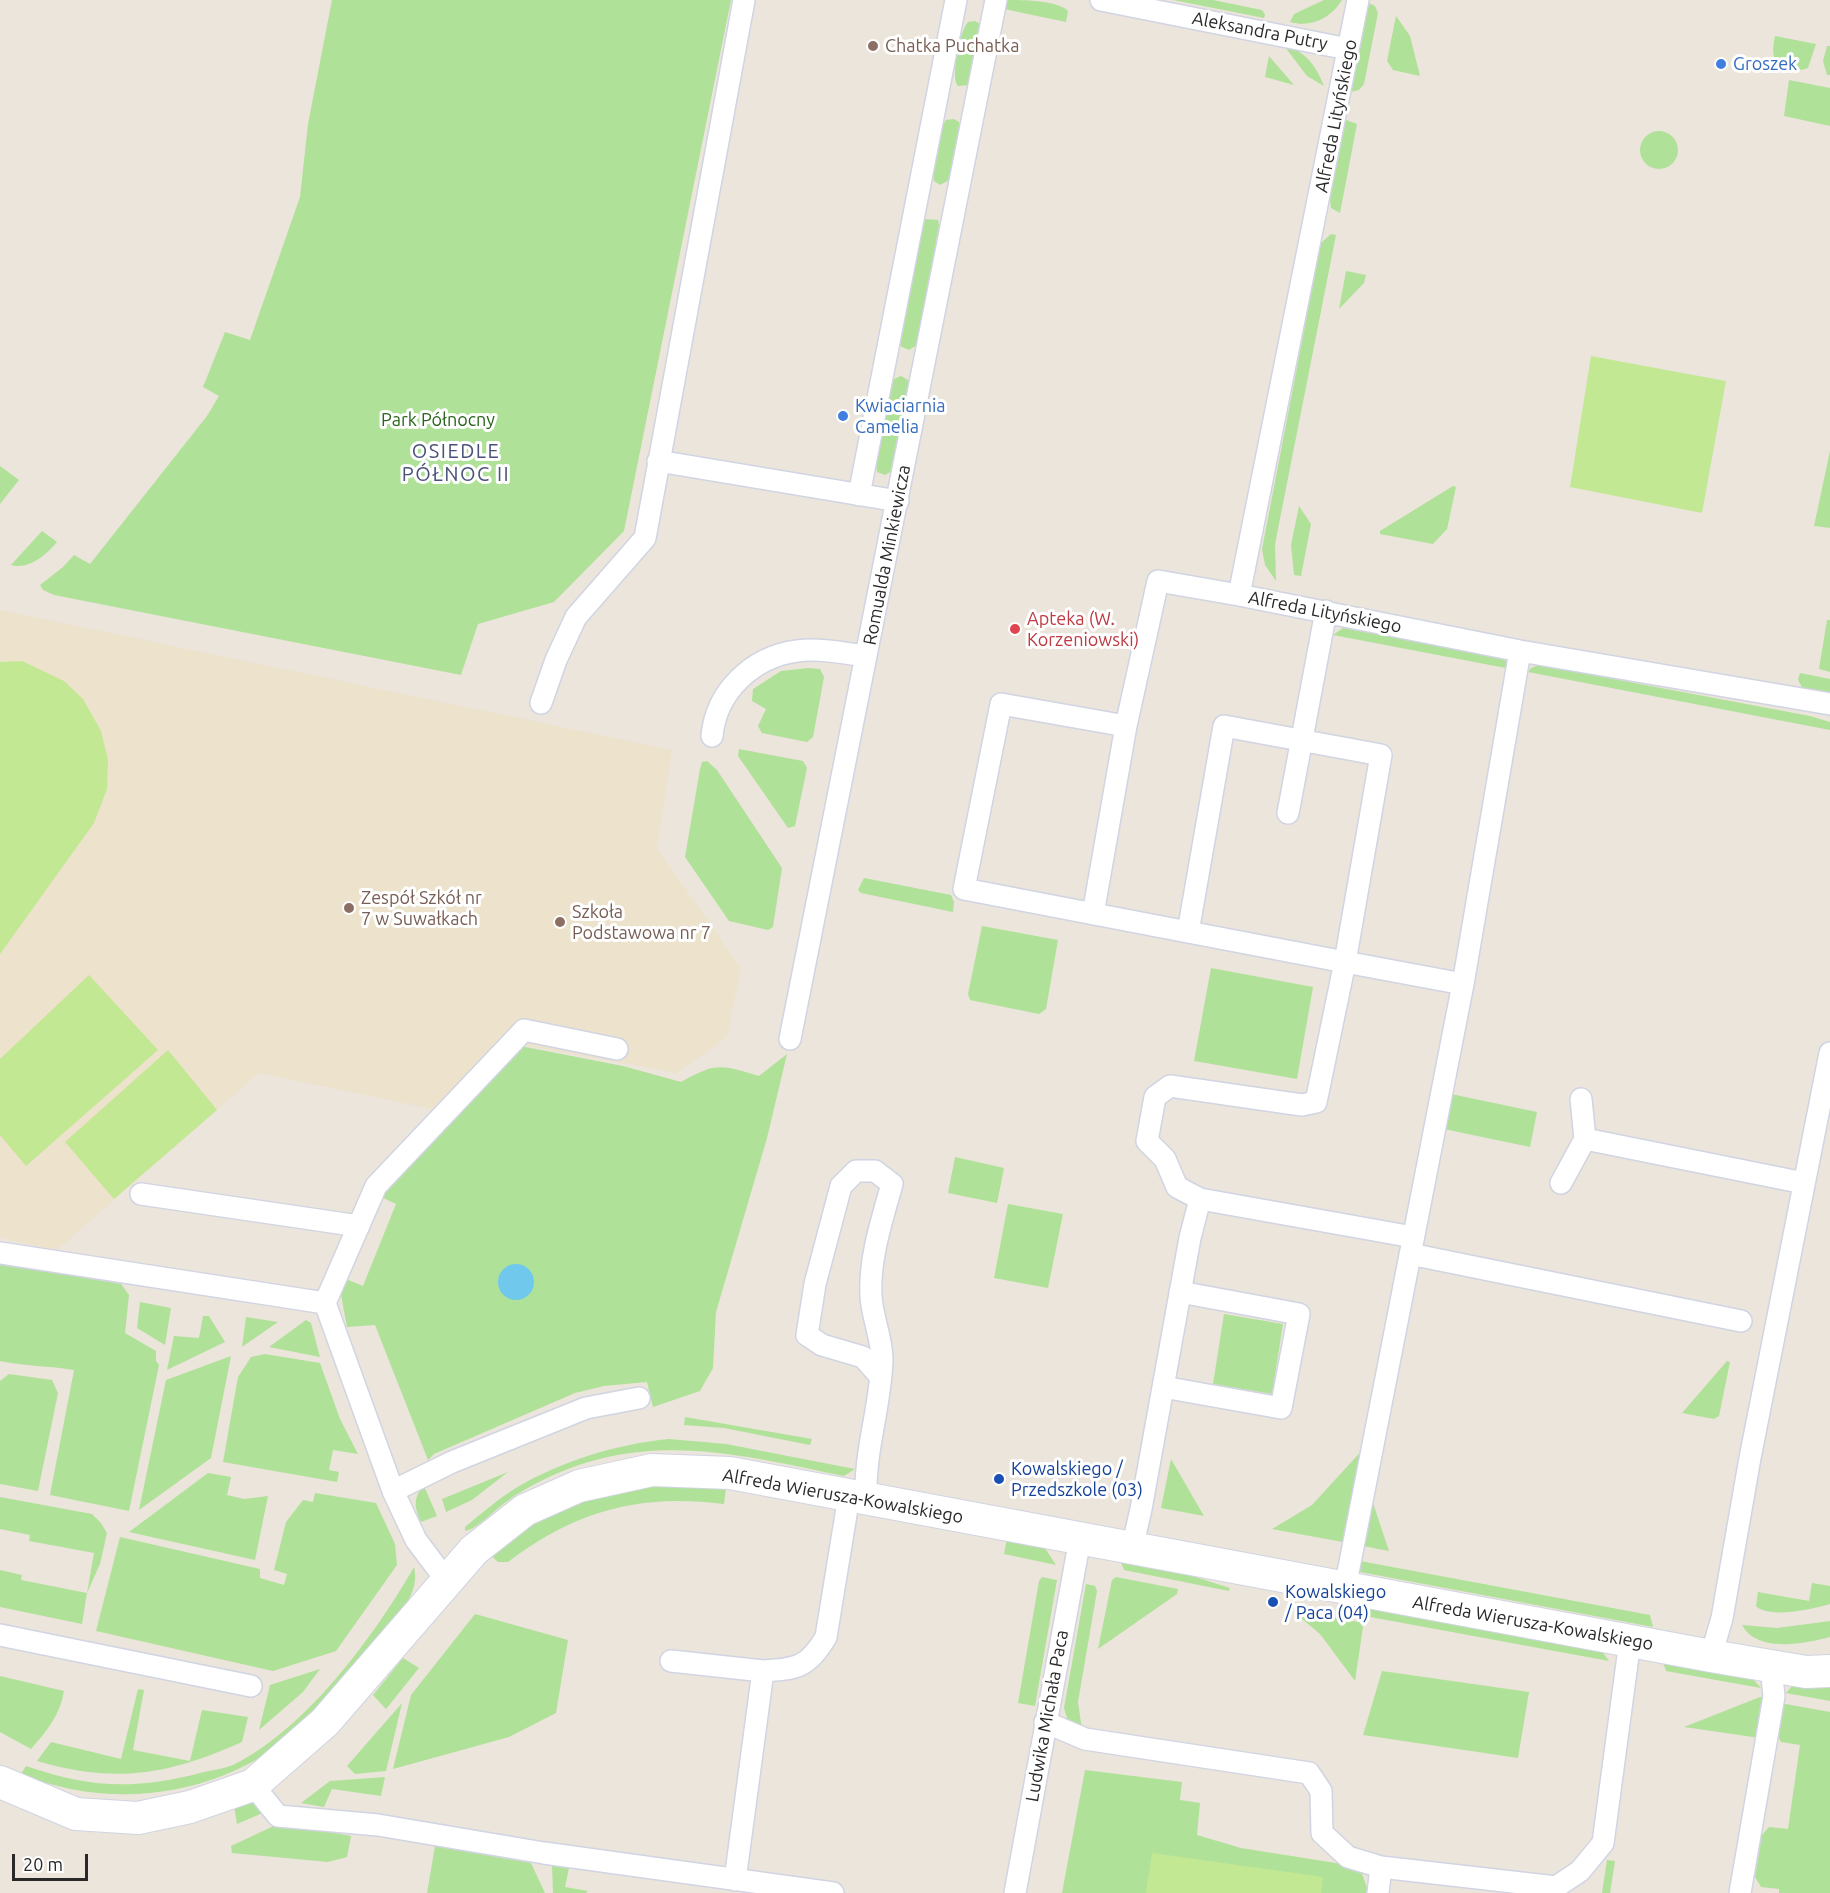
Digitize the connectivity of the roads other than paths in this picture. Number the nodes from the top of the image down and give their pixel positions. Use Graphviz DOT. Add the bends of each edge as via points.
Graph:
graph roads {
  1 [pos="744,0"];
  2 [pos="956,0"];
  3 [pos="996,0"];
  4 [pos="1101,0"];
  5 [pos="1358,0"];
  6 [pos="1158,5"];
  7 [pos="1348,49"];
  8 [pos="658,461"];
  9 [pos="859,495"];
  10 [pos="897,501"];
  11 [pos="1239,595"];
  12 [pos="1326,611"];
  13 [pos="1520,651"];
  14 [pos="866,656"];
  15 [pos="541,703"];
  16 [pos="1830,704"];
  17 [pos="1126,726"];
  18 [pos="712,736"];
  19 [pos="1302,740"];
  20 [pos="1288,813"];
  21 [pos="1093,914"];
  22 [pos="1188,932"];
  23 [pos="1345,962"];
  24 [pos="1463,984"];
  25 [pos="790,1038"];
  26 [pos="617,1049"];
  27 [pos="1830,1053"];
  28 [pos="1581,1099"];
  29 [pos="1585,1139"];
  30 [pos="1561,1183"];
  31 [pos="1804,1183"];
  32 [pos="141,1194"];
  33 [pos="1200,1199"];
  34 [pos="359,1226"];
  35 [pos="1412,1245"];
  36 [pos="0,1253"];
  37 [pos="1180,1292"];
  38 [pos="325,1303"];
  39 [pos="1741,1321"];
  40 [pos="879,1375"];
  41 [pos="1163,1387"];
  42 [pos="639,1398"];
  43 [pos="393,1491"];
  44 [pos="857,1497"];
  45 [pos="1080,1539"];
  46 [pos="1132,1549"];
  47 [pos="446,1580"];
  48 [pos="1345,1588"];
  49 [pos="0,1635"];
  50 [pos="1630,1641"];
  51 [pos="1830,1649"];
  52 [pos="1711,1656"];
  53 [pos="671,1661"];
  54 [pos="1771,1666"];
  55 [pos="763,1671"];
  56 [pos="1830,1671"];
  57 [pos="250,1686"];
  58 [pos="1045,1722"];
  59 [pos="0,1782"];
  60 [pos="253,1785"];
  61 [pos="1381,1867"];
  62 [pos="735,1880"];
  63 [pos="1556,1890"];
  64 [pos="833,1893"];
  65 [pos="1015,1893"];
  66 [pos="1378,1893"];
  67 [pos="1740,1893"];
  1 -- 8 [label="street"];
  2 -- 9 [label="street"];
  3 -- 10 [label="street, Romualda Minkiewicza"];
  4 -- 6 [label="street, Aleksandra Putry"];
  5 -- 7 [label="street, Alfreda Lityńskiego"];
  6 -- 7 [label="street, Aleksandra Putry"];
  7 -- 11 [label="street, Alfreda Lityńskiego"];
  8 -- 9 [label="street"];
  8 -- 15 [label="street" via="645,538 576,617"];
  9 -- 10 [label="street"];
  10 -- 14 [label="street, Romualda Minkiewicza"];
  11 -- 12 [label="street, Alfreda Lityńskiego"];
  11 -- 17 [label="street" via="1158,581"];
  12 -- 13 [label="street, Alfreda Lityńskiego"];
  12 -- 19 [label="street"];
  13 -- 16 [label="street, Alfreda Lityńskiego"];
  13 -- 24 [label="street"];
  14 -- 18 [label="street" via="796,651 757,666 732,686 721,701"];
  14 -- 25 [label="street, Romualda Minkiewicza"];
  17 -- 21 [label="street"];
  17 -- 21 [label="street" via="1001,704 964,889"];
  19 -- 20 [label="street"];
  19 -- 22 [label="street" via="1224,726"];
  19 -- 23 [label="street" via="1381,755"];
  21 -- 22 [label="street"];
  22 -- 23 [label="street"];
  23 -- 24 [label="street"];
  23 -- 33 [label="street" via="1316,1102 1302,1105 1170,1086 1155,1097 1147,1140 1165,1159 1177,1187"];
  24 -- 35 [label="street"];
  26 -- 34 [label="street" via="524,1030 376,1186"];
  27 -- 31 [label="street"];
  28 -- 29 [label="street"];
  29 -- 30 [label="street"];
  29 -- 31 [label="street"];
  31 -- 52 [label="street" via="1722,1618"];
  32 -- 34 [label="street"];
  33 -- 35 [label="street"];
  33 -- 37 [label="street"];
  34 -- 38 [label="street"];
  35 -- 39 [label="street"];
  35 -- 48 [label="street"];
  36 -- 38 [label="street"];
  37 -- 41 [label="street"];
  37 -- 41 [label="street" via="1299,1314 1281,1408"];
  38 -- 43 [label="street"];
  40 -- 40 [label="street" via="882,1358 871,1296 874,1247 892,1184 875,1171 856,1171 841,1186 815,1284 807,1335 822,1345 863,1357"];
  40 -- 44 [label="street" via="865,1471"];
  41 -- 46 [label="street"];
  42 -- 43 [label="street" via="586,1408 452,1462"];
  43 -- 47 [label="street" via="416,1540"];
  44 -- 45 [label="street, Alfreda Wierusza-Kowalskiego"];
  44 -- 47 [label="street, Alfreda Wierusza-Kowalskiego" via="730,1473 652,1470 579,1486 525,1510 474,1550"];
  44 -- 55 [label="street" via="826,1637 815,1657 794,1669"];
  45 -- 46 [label="street, Alfreda Wierusza-Kowalskiego"];
  45 -- 58 [label="street, Ludwika Michała Paca"];
  46 -- 48 [label="street, Alfreda Wierusza-Kowalskiego"];
  47 -- 60 [label="street, Alfreda Wierusza-Kowalskiego" via="324,1722"];
  48 -- 50 [label="street, Alfreda Wierusza-Kowalskiego"];
  49 -- 57 [label="street"];
  50 -- 52 [label="street, Alfreda Wierusza-Kowalskiego"];
  50 -- 63 [label="street" via="1603,1843 1580,1871"];
  51 -- 54 [label="street, Alfreda Wierusza-Kowalskiego"];
  52 -- 54 [label="street, Alfreda Wierusza-Kowalskiego"];
  53 -- 55 [label="street"];
  54 -- 56 [label="street, Alfreda Wierusza-Kowalskiego" via="1806,1672"];
  54 -- 67 [label="street" via="1774,1696"];
  55 -- 62 [label="street"];
  58 -- 61 [label="street" via="1084,1739 1309,1773 1321,1791 1322,1833 1348,1857"];
  58 -- 65 [label="street, Ludwika Michała Paca"];
  59 -- 60 [label="street, Alfreda Wierusza-Kowalskiego" via="76,1814 138,1818 190,1808"];
  60 -- 62 [label="street" via="278,1816 378,1825"];
  61 -- 63 [label="street"];
  61 -- 66 [label="street"];
  62 -- 64 [label="street"];
}
